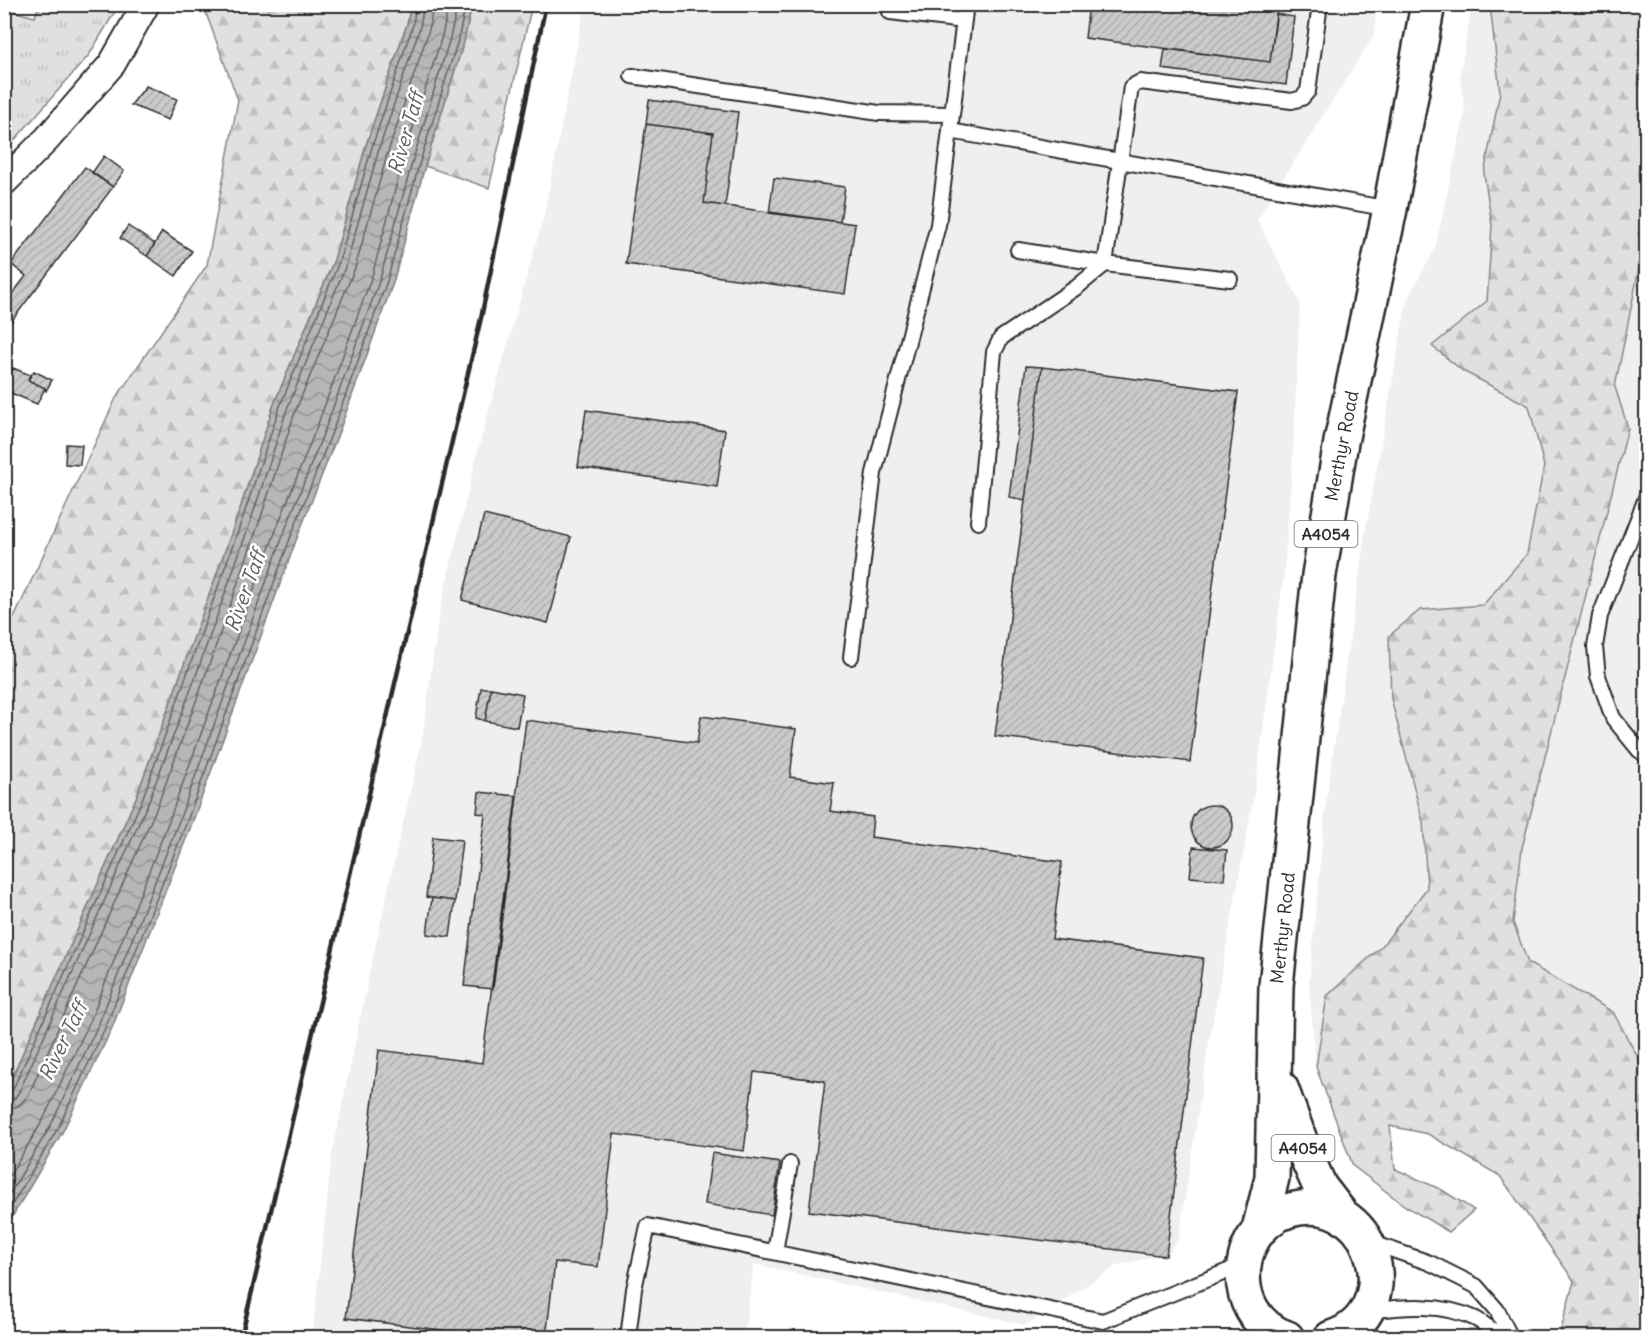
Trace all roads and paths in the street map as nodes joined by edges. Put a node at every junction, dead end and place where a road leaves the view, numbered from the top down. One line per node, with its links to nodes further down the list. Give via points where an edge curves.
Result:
1 (146, 4): 11 (street, via 112,64)
2 (891, 4): 6 (lane, via 890,12)
3 (966, 4): 6 (lane)
4 (1320, 4): 10 (lane, via 1308,91 1302,98 1292,101 1140,82 1131,87)
5 (1428, 4): 12 (main road, Merthyr Road / A4054)
6 (964, 21): 8 (lane)
7 (632, 76): 8 (lane, via 879,113)
8 (952, 114): 9 (lane)
9 (950, 131): 10 (lane); 18 (lane, via 938,225 874,473)
10 (1119, 161): 12 (lane); 14 (lane)
11 (4, 182)
12 (1390, 209): 20 (main road, Merthyr Road / A4054, via 1341,442 1319,574 1276,986)
13 (1018, 250): 14 (lane)
14 (1105, 264): 15 (lane); 17 (lane, via 1001,338 994,352)
15 (1230, 279)
16 (1647, 498): 19 (lane, via 1600,616 1594,647 1598,676 1613,718)
17 (978, 522)
18 (851, 657)
19 (1647, 755)
20 (1275, 1071): 22 (main road, Merthyr Road / A4054, via 1320,1187); 23 (main road, Merthyr Road / A4054, via 1272,1178)
21 (790, 1164): 25 (lane)
22 (1344, 1218): 23 (main road, via 1325,1209 1300,1208 1278,1215); 24 (main road, Merthyr Road)
23 (1259, 1229): 26 (main road, Merthyr Road)
24 (1368, 1242): 27 (main road, via 1375,1264 1374,1290); 31 (lane, via 1430,1263 1476,1286 1497,1310)
25 (775, 1252): 26 (lane, via 1103,1321); 29 (lane, via 648,1226)
26 (1243, 1265): 28 (main road, via 1243,1284 1250,1307)
27 (1346, 1329): 30 (lane, via 1400,1306 1442,1308 1476,1319)
28 (1271, 1333)
29 (628, 1338)
30 (1503, 1338)
31 (1511, 1338)

